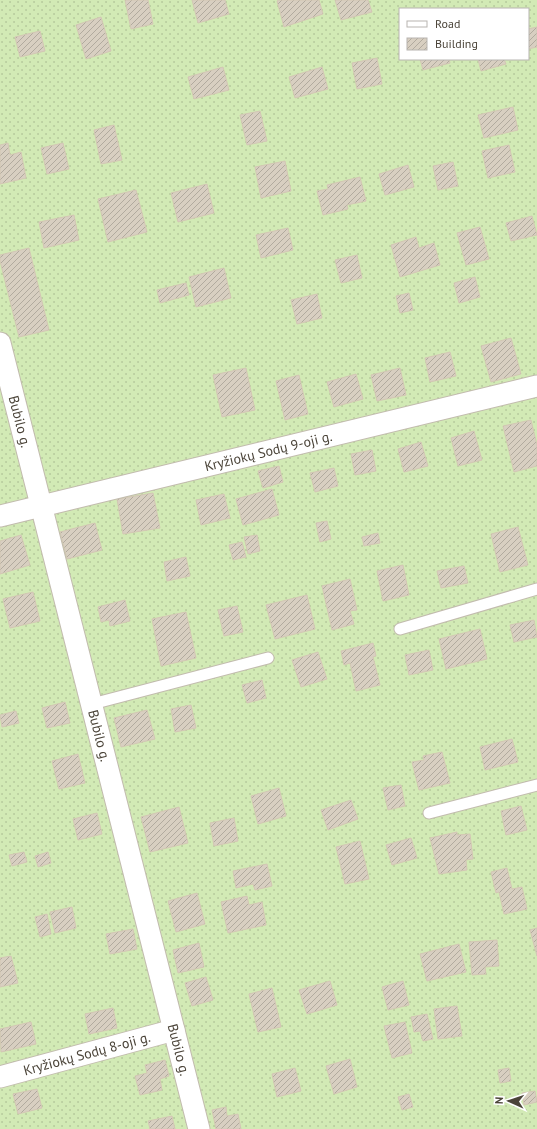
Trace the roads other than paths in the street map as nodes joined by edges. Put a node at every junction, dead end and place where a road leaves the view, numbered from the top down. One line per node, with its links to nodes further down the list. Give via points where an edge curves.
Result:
1 (0, 343): 3 (street, Bubilo g.)
2 (537, 386): 3 (street, Kryžiokų Sodų 9-oji g.)
3 (40, 506): 4 (street, Kryžiokų Sodų 9-oji g.); 8 (street, Bubilo g.)
4 (0, 516)
5 (537, 589): 6 (lane)
6 (400, 629)
7 (268, 658): 8 (lane)
8 (92, 704): 11 (street, Bubilo g.)
9 (537, 785): 10 (lane)
10 (429, 813)
11 (174, 1030): 12 (street, Kryžiokų Sodų 8-oji g.); 13 (street, Bubilo g.)
12 (0, 1077)
13 (199, 1129)

